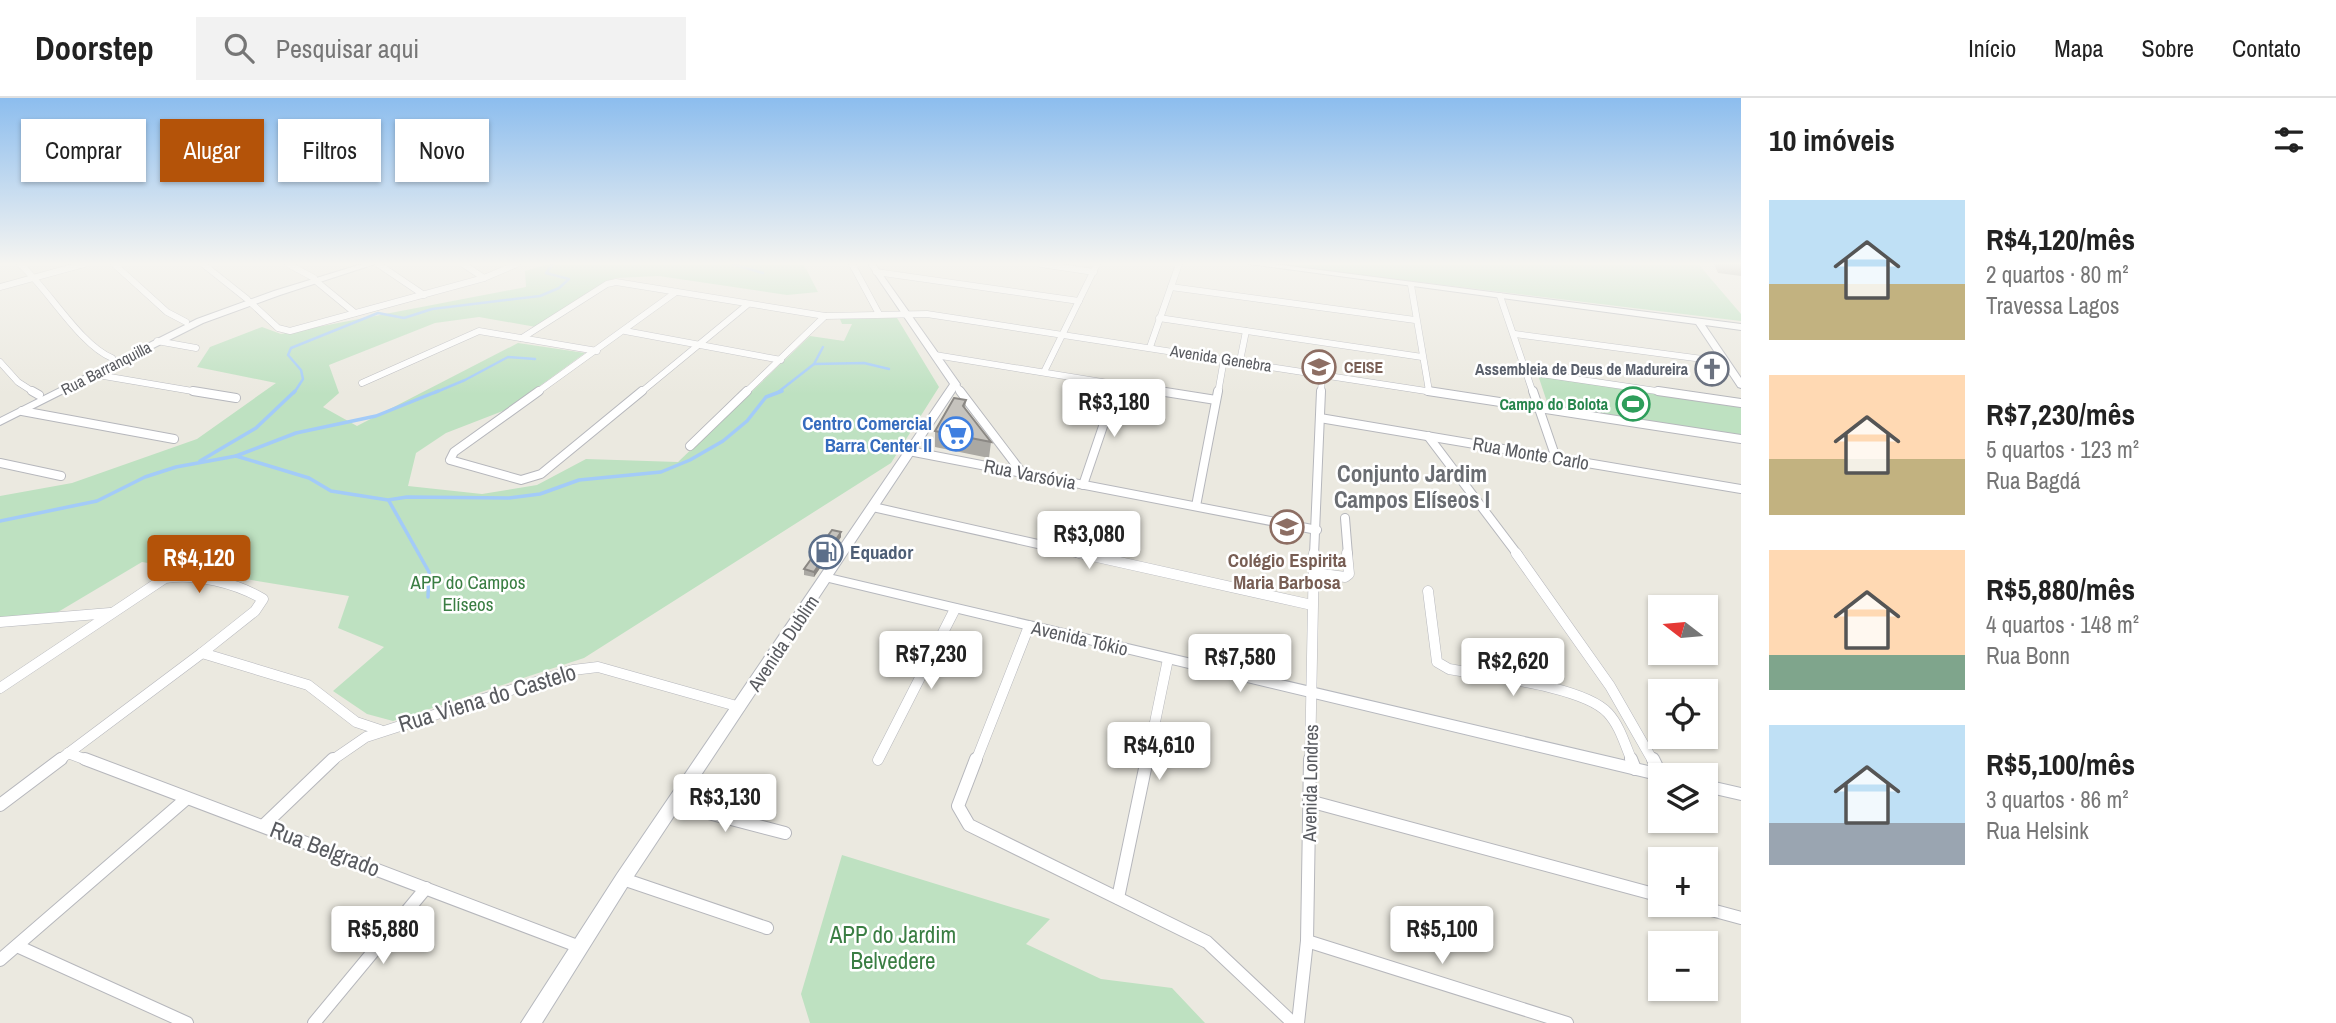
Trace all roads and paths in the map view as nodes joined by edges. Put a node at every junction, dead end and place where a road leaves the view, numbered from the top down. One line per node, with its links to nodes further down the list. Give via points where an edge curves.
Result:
1 (59, 307): 40 (street, via 91,345)
2 (162, 307): 25 (street)
3 (231, 307): 25 (street, Rua Barranquilla)
4 (255, 307): 19 (street, via 287,332)
5 (348, 307): 19 (street)
6 (377, 307): 19 (street)
7 (571, 307): 32 (street, Avenida Genebra)
8 (656, 307): 28 (street)
9 (743, 307): 34 (street)
10 (768, 307): 22 (street, Avenida Genebra)
11 (874, 307): 21 (street)
12 (904, 307): 20 (street)
13 (1076, 307): 30 (street)
14 (1163, 307): 23 (street)
15 (1320, 307): 24 (street)
16 (1414, 307): 24 (street)
17 (1504, 307): 31 (street)
18 (1588, 307): 26 (street)
19 (355, 313)
20 (908, 313): 21 (street, Avenida Genebra); 30 (street, Avenida Genebra); 38 (street)
21 (878, 314): 22 (street, Avenida Genebra)
22 (825, 316): 42 (street)
23 (1159, 318): 29 (street); 35 (street)
24 (1415, 320): 39 (street)
25 (193, 321): 33 (street, Rua Barranquilla); 40 (street)
26 (1698, 321): 27 (street); 45 (street)
27 (1741, 327)
28 (625, 331): 34 (street); 37 (street)
29 (1246, 331): 39 (street); 44 (street)
30 (1062, 334): 35 (street, Avenida Genebra); 46 (street)
31 (1515, 334): 45 (street); 47 (street)
32 (522, 338): 37 (street); 50 (street, via 470,333)
33 (157, 341): 36 (street); 48 (street, Rua Barranquilla)
34 (701, 345): 37 (street, via 541,474 521,480 450,460 458,449); 42 (street)
35 (1150, 347): 41 (street, Avenida Genebra)
36 (196, 348)
37 (597, 351)
38 (935, 355): 46 (street); 51 (street)
39 (1422, 357): 54 (street)
40 (112, 358): 55 (street)
41 (1224, 359): 44 (street, Avenida Genebra); 57 (street)
42 (781, 360): 67 (street)
43 (0, 362): 55 (street)
44 (1240, 362): 49 (street, Avenida Genebra)
45 (1725, 362): 53 (street)
46 (1044, 372): 52 (street)
47 (1528, 372): 58 (street); 59 (street)
48 (92, 374): 56 (street); 60 (street, Rua Barranquilla)
49 (1322, 374): 54 (street, Avenida Genebra); 62 (street, Avenida Londres)
50 (362, 383)
51 (955, 384): 68 (street, Avenida Dublim); 71 (street)
52 (1117, 384): 57 (street); 73 (street)
53 (1741, 385)
54 (1429, 391): 59 (street, Avenida Genebra)
55 (39, 396): 61 (street)
56 (236, 398)
57 (1216, 400): 75 (street)
58 (1741, 403)
59 (1540, 408): 66 (street, Avenida Genebra); 69 (street)
60 (22, 411): 63 (street, Rua Barranquilla); 65 (street)
61 (0, 415)
62 (1321, 418): 64 (street, Rua Monte Carlo); 78 (street, Avenida Londres)
63 (0, 422)
64 (1428, 436): 69 (street, Rua Monte Carlo); 95 (street, via 1593,659)
65 (174, 439)
66 (1741, 439)
67 (690, 446)
68 (909, 451): 71 (street, Rua Varsóvia); 76 (street, Avenida Dublim)
69 (1556, 458): 74 (street, Rua Monte Carlo)
70 (0, 463): 72 (street)
71 (1023, 474): 73 (street, Rua Varsóvia)
72 (61, 476)
73 (1083, 485): 75 (street, Rua Varsóvia)
74 (1741, 489)
75 (1196, 506): 78 (street, Rua Varsóvia)
76 (873, 508): 80 (street, Avenida Dublim); 82 (street)
77 (1345, 517): 79 (street, via 1349,574)
78 (1317, 530): 79 (street, Avenida Londres)
79 (1315, 573): 82 (street, Avenida Londres)
80 (827, 578): 83 (street, Avenida Tókio); 91 (street, Avenida Dublim)
81 (1427, 591): 96 (street, via 1437,662 1449,669 1598,704 1612,718)
82 (1312, 605): 90 (street, Avenida Londres)
83 (956, 609): 86 (street, Avenida Tókio); 94 (street)
84 (114, 613): 85 (street); 87 (street, via 165,578 179,575 254,593 263,601); 89 (street)
85 (0, 622)
86 (1028, 626): 88 (street, Avenida Tókio); 109 (street, via 958,806 969,825 991,838)
87 (202, 653): 92 (street, via 308,685 354,723); 93 (street)
88 (1168, 659): 90 (street, Avenida Tókio); 109 (street)
89 (0, 688)
90 (1311, 692): 96 (street, Avenida Tókio); 101 (street, Avenida Londres)
91 (740, 707): 92 (street, Rua Viena do Castelo, via 609,670 586,668); 102 (street, Avenida Dublim)
92 (381, 730): 104 (street, Rua Viena do Castelo, via 331,761)
93 (68, 753): 100 (street, Rua Belgrado); 103 (street)
94 (878, 760)
95 (1655, 763)
96 (1635, 769): 97 (street, Avenida Tókio)
97 (1648, 772)
98 (1718, 789): 99 (street)
99 (1741, 794)
100 (186, 799): 104 (street, Rua Belgrado); 114 (street)
101 (1309, 800): 108 (street); 113 (street, Avenida Londres)
102 (674, 804): 105 (street); 106 (street, Avenida Dublim)
103 (0, 805)
104 (263, 826): 107 (street, Rua Belgrado)
105 (785, 832)
106 (623, 879): 112 (street); 115 (street, Avenida Dublim)
107 (426, 888): 115 (street, Rua Belgrado); 118 (street)
108 (1648, 892)
109 (1118, 898): 120 (street, via 1207,942)
110 (1718, 912): 111 (street)
111 (1741, 918)
112 (767, 928)
113 (1307, 941): 120 (street, Avenida Londres); 121 (street)
114 (17, 946): 116 (street); 117 (street)
115 (580, 947): 119 (street, Avenida Dublim)
116 (0, 960)
117 (187, 1023)
118 (314, 1023)
119 (531, 1023)
120 (1295, 1023)
121 (1567, 1023)

